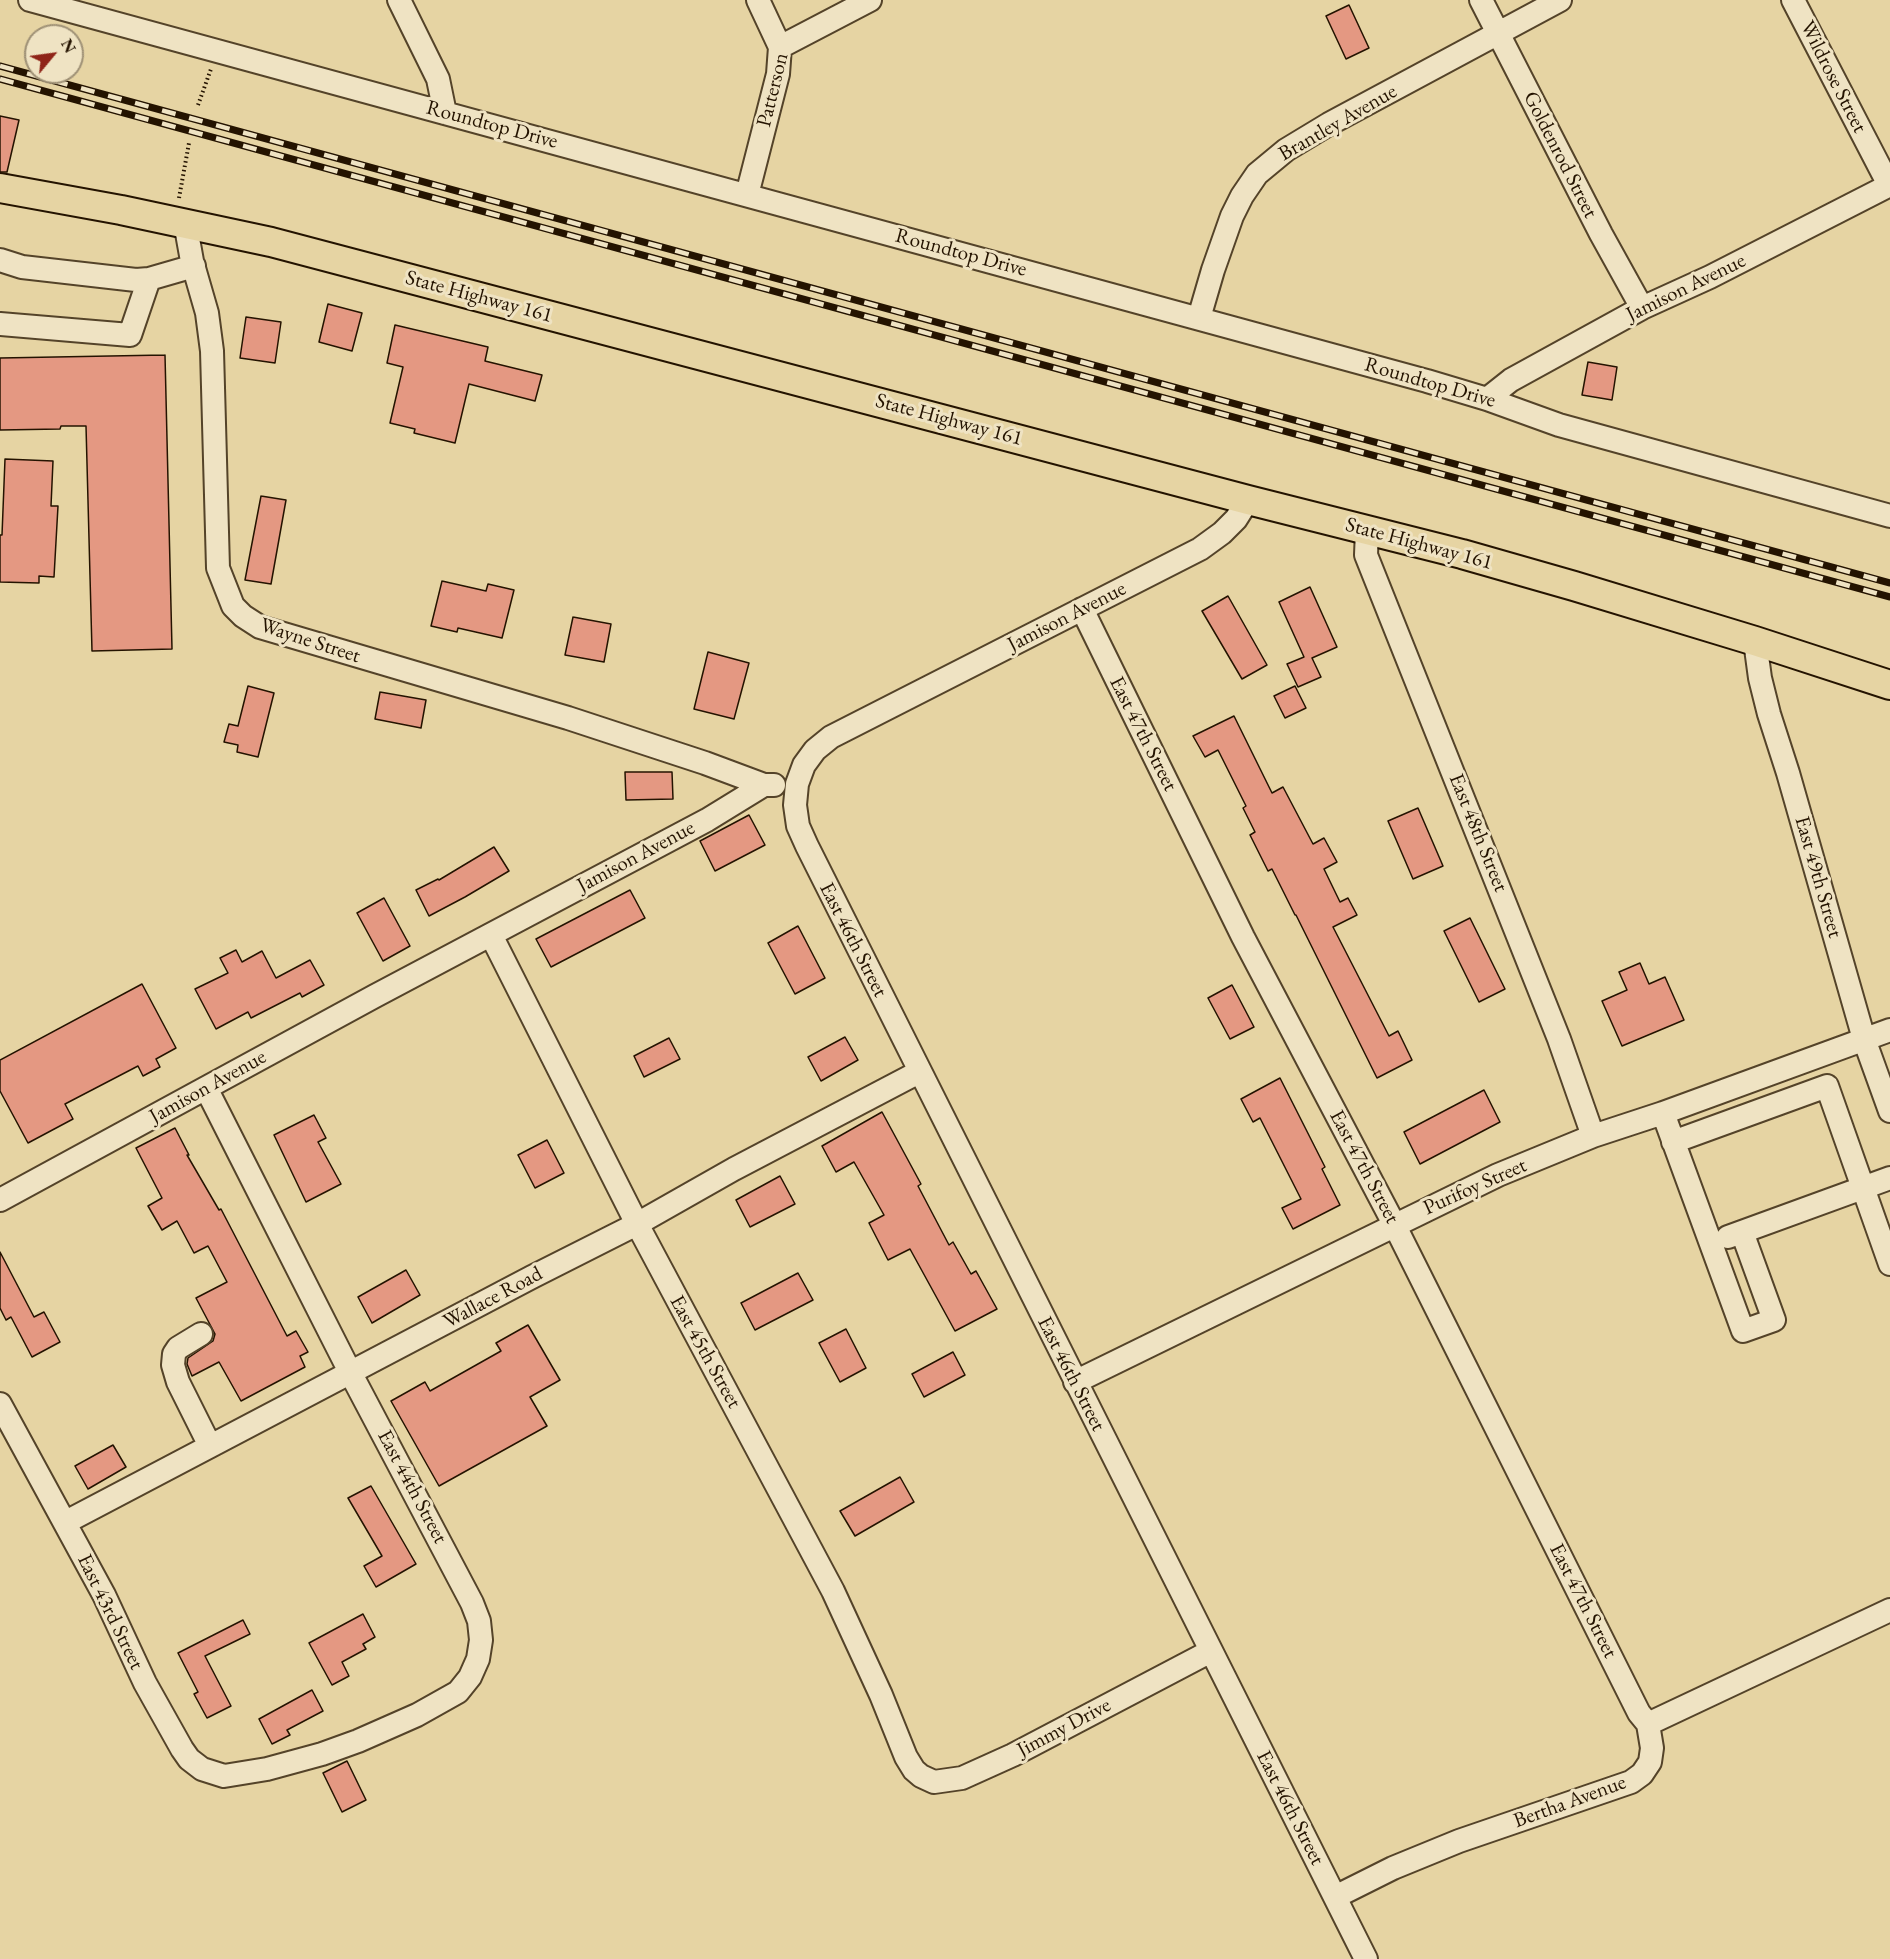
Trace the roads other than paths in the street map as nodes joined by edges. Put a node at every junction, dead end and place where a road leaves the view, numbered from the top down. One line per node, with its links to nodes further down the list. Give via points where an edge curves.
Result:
1 (30, 0): 10 (street, Roundtop Drive)
2 (399, 0): 10 (street, via 438,79)
3 (758, 0): 9 (street)
4 (870, 0): 9 (street, Patterson)
5 (1481, 0): 8 (street, Goldenrod Street)
6 (1560, 0): 8 (street, Brantley Avenue)
7 (1793, 0): 11 (street, Wildrose Street)
8 (1498, 34): 18 (street, Goldenrod Street); 19 (street, Brantley Avenue, via 1329,124 1286,150 1257,174 1232,216)
9 (780, 47): 13 (street, Patterson, via 778,74)
10 (445, 112): 13 (street, Roundtop Drive)
11 (1889, 185): 18 (street, Jamison Avenue)
12 (0, 188): 14 (main road, State Highway 161)
13 (747, 195): 19 (street, Roundtop Drive)
14 (179, 221): 16 (street, Wayne Street); 22 (main road, State Highway 161)
15 (0, 260): 17 (street, via 22,267)
16 (194, 266): 17 (street); 29 (street, Wayne Street, via 212,351 218,568 233,606 243,616 260,627 568,718)
17 (149, 279): 20 (street, via 130,335)
18 (1642, 308): 21 (street, Jamison Avenue, via 1512,380)
19 (1199, 318): 21 (street, Roundtop Drive)
20 (0, 324)
21 (1487, 399): 23 (street, Roundtop Drive, via 1559,425)
22 (1248, 500): 24 (main road, State Highway 161); 25 (street, Jamison Avenue, via 1236,519 1200,549)
23 (1890, 516)
24 (1367, 531): 26 (main road, State Highway 161, via 1574,586); 37 (street, East 48th Street, via 1366,555 1559,1039)
25 (1082, 609): 28 (street, Jamison Avenue, via 831,737 815,750); 43 (street, East 47th Street, via 1244,937)
26 (1755, 641): 27 (main road, State Highway 161); 32 (street, East 49th Street, via 1769,714)
27 (1890, 685)
28 (796, 784): 29 (street, Jamison Avenue); 33 (street, East 46th Street, via 798,826)
29 (764, 785): 30 (street, Jamison Avenue, via 707,820)
30 (492, 935): 34 (street, Jamison Avenue); 42 (street, East 45th Street)
31 (1890, 1030): 32 (street, Purifoy Street)
32 (1864, 1039): 35 (street, East 49th Street); 36 (street, Purifoy Street)
33 (919, 1072): 42 (street, Wallace Road); 49 (street, East 46th Street)
34 (206, 1088): 41 (street, Jamison Avenue); 48 (street, East 44th Street)
35 (1890, 1111)
36 (1664, 1113): 37 (street, Purifoy Street); 38 (street)
37 (1593, 1136): 43 (street, Purifoy Street)
38 (1673, 1142): 40 (street, via 1827,1086); 45 (street)
39 (1890, 1178): 40 (street)
40 (1863, 1188): 44 (street); 46 (street)
41 (0, 1200)
42 (637, 1224): 48 (street, Wallace Road); 56 (street, East 45th Street, via 833,1591)
43 (1394, 1224): 49 (street, Purifoy Street); 55 (street, East 47th Street, via 1639,1713)
44 (1742, 1232): 45 (street); 45 (street, via 1774,1320 1743,1331)
45 (1712, 1243)
46 (1890, 1264)
47 (201, 1334): 51 (street, via 178,1348 173,1365)
48 (350, 1372): 51 (street, Wallace Road); 57 (street, East 44th Street, via 472,1603 479,1621 478,1659 458,1692 417,1715 358,1742)
49 (1075, 1382): 54 (street, East 46th Street)
50 (0, 1404): 52 (street, East 43rd Street)
51 (210, 1446): 52 (street, Wallace Road)
52 (66, 1522): 57 (street, East 43rd Street, via 145,1683 189,1759 212,1774)
53 (1890, 1610): 55 (street)
54 (1211, 1651): 56 (street, Jimmy Drive, via 962,1778 934,1782); 58 (street, East 46th Street)
55 (1648, 1724): 58 (street, Bertha Avenue, via 1650,1762 1631,1782 1459,1841)
56 (914, 1770)
57 (252, 1772)
58 (1335, 1897): 59 (street, East 46th Street)
59 (1366, 1959)

